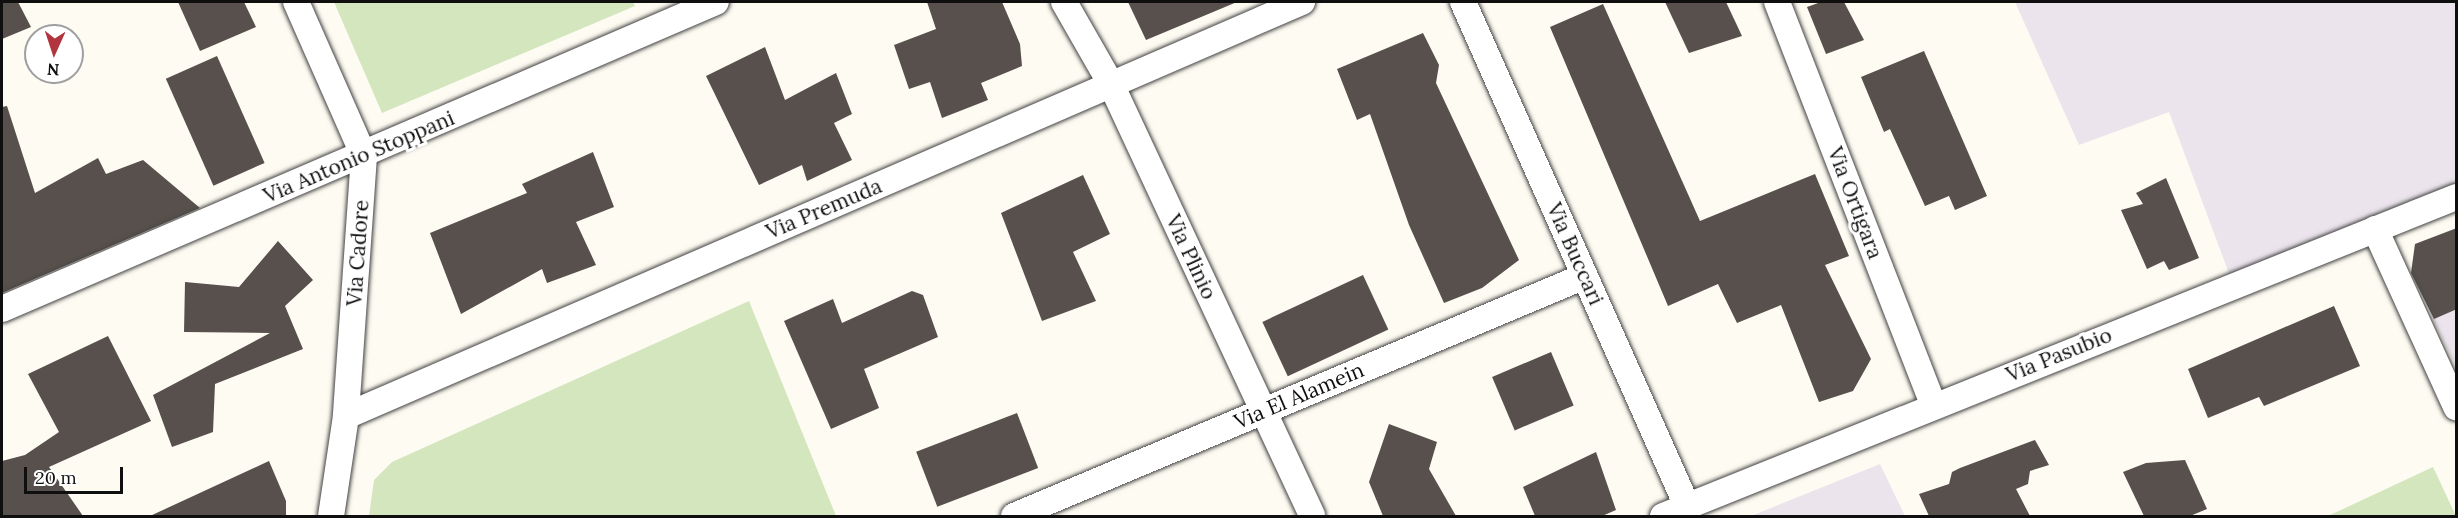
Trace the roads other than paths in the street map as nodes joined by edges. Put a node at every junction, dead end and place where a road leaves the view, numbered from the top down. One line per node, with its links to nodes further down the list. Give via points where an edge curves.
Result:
1 (296, 2): 8 (street, Via Cadore)
2 (716, 2): 8 (street, Via Antonio Stoppani)
3 (1064, 2): 7 (street, Via Plinio)
4 (1302, 2): 7 (street, Via Premuda)
5 (1463, 2): 11 (street, Via Buccari)
6 (1777, 2): 13 (street, Via Ortigara)
7 (1110, 84): 15 (street, Via Plinio); 16 (street, Via Premuda)
8 (364, 156): 12 (street, Via Antonio Stoppani); 16 (street, Via Cadore)
9 (2457, 197): 10 (street, Via Pasubio)
10 (2374, 229): 13 (street, Via Pasubio); 14 (street)
11 (1585, 276): 15 (street, Via El Alamein); 17 (street, Via Buccari)
12 (2, 309)
13 (1933, 405): 17 (street, Via Pasubio)
14 (2457, 406)
15 (1263, 411): 19 (street, Via El Alamein); 20 (street, Via Plinio)
16 (346, 417): 18 (street, Via Cadore)
17 (1687, 506): 21 (street, Via Pasubio)
18 (331, 516)
19 (1014, 516)
20 (1312, 516)
21 (1663, 516)

